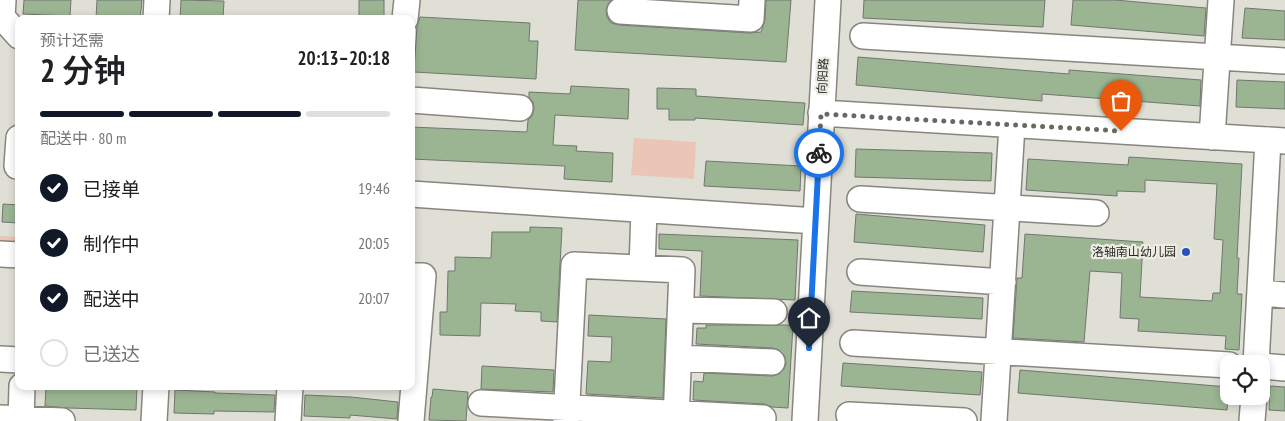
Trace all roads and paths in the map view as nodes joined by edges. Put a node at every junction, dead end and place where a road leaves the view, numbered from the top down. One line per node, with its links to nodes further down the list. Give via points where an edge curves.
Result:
1 (3, 0): 11 (street, via 2,17)
2 (157, 0): 9 (street)
3 (407, 0): 10 (street)
4 (752, 0): 7 (street, via 751,19)
5 (828, 0): 17 (street, 向阳路)
6 (1220, 0): 13 (street)
7 (670, 7): 8 (street)
8 (620, 12)
9 (156, 15)
10 (405, 15)
11 (15, 32)
12 (863, 36): 13 (street)
13 (1217, 57): 14 (street); 19 (street)
14 (1285, 61)
15 (415, 100): 16 (street)
16 (520, 108)
17 (821, 114): 18 (street); 26 (street, 向阳路)
18 (1012, 125): 19 (street); 23 (street)
19 (1212, 136): 20 (street)
20 (1277, 140): 33 (street)
21 (415, 194): 24 (street)
22 (860, 199): 23 (street)
23 (1007, 208): 25 (street); 32 (street)
24 (644, 210): 26 (street); 29 (street)
25 (1096, 213)
26 (816, 221): 63 (street, 向阳路)
27 (0, 254): 28 (street)
28 (15, 255)
29 (642, 268): 35 (street, via 682,270); 54 (street, via 574,265)
30 (860, 272): 32 (street)
31 (415, 276): 37 (street, via 422,276)
32 (1002, 282): 39 (street)
33 (1260, 293): 34 (street); 40 (street)
34 (1285, 295)
35 (681, 310): 36 (street); 41 (street)
36 (774, 312)
37 (415, 330)
38 (853, 343): 39 (street)
39 (999, 351): 45 (street); 65 (street)
40 (1257, 355)
41 (679, 358): 44 (street); 56 (street)
42 (0, 359): 43 (street)
43 (15, 360)
44 (772, 362)
45 (1220, 363)
46 (1270, 367): 47 (street)
47 (1285, 368)
48 (21, 390): 58 (street)
49 (156, 390): 60 (street)
50 (290, 390): 61 (street)
51 (412, 390): 62 (street)
52 (481, 403): 54 (street)
53 (1253, 405): 66 (street)
54 (566, 414): 56 (street)
55 (849, 415): 64 (street)
56 (676, 417): 57 (street)
57 (763, 418)
58 (14, 419): 59 (street)
59 (62, 421)
60 (154, 421)
61 (288, 421)
62 (411, 421)
63 (805, 421)
64 (964, 421)
65 (994, 421)
66 (1252, 421)

